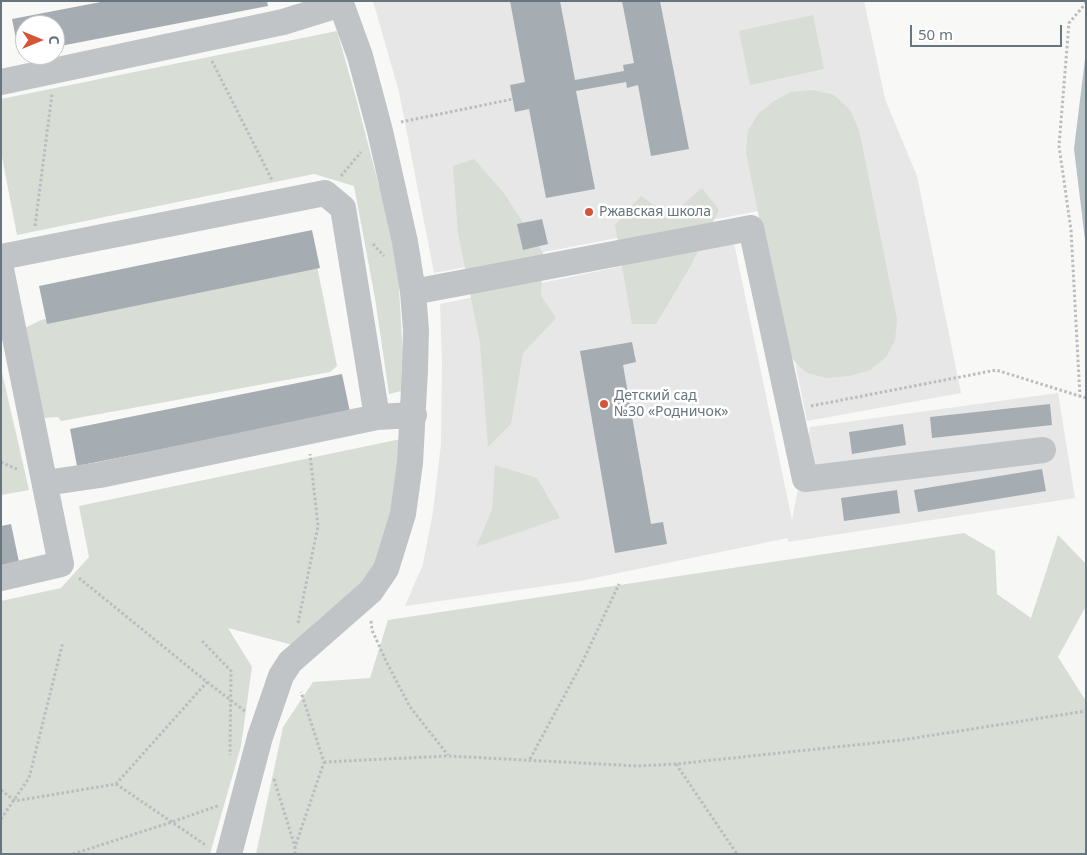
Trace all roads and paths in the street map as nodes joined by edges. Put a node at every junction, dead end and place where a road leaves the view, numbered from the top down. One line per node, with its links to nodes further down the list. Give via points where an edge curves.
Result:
1 (341, 3): 3 (street, via 283,22); 7 (street, via 360,56)
2 (1086, 4): 16 (path, via 1069,24 1059,146 1071,230)
3 (202, 40): 4 (street); 9 (path)
4 (55, 71): 5 (street); 10 (path)
5 (1, 82)
6 (513, 99): 7 (path, via 404,121)
7 (380, 131): 8 (path); 15 (street)
8 (326, 193): 9 (street); 20 (street, via 343,208)
9 (283, 202): 12 (street)
10 (34, 231)
11 (368, 238): 13 (path)
12 (1, 257)
13 (387, 261)
14 (3, 283): 23 (street)
15 (413, 292): 18 (street, via 751,228); 19 (street, via 416,330)
16 (1080, 397): 17 (path); 18 (path, via 996,370)
17 (1086, 398)
18 (791, 410): 22 (street, via 806,479)
19 (414, 415): 20 (street); 27 (street, via 403,514 386,569)
20 (377, 417): 21 (street)
21 (308, 431): 23 (street, via 100,475); 30 (path, via 318,526)
22 (1043, 450)
23 (45, 483): 24 (street)
24 (61, 564): 25 (street); 31 (path)
25 (1, 578)
26 (619, 584): 37 (path, via 582,663)
27 (371, 591): 30 (street); 36 (path, via 372,630 386,661 410,707)
28 (202, 641): 32 (path, via 231,670)
29 (63, 642): 43 (path, via 29,778)
30 (290, 662): 34 (street, via 281,676); 38 (path)
31 (207, 682): 32 (path); 41 (path)
32 (231, 700): 34 (path, via 259,722); 35 (path)
33 (1086, 711): 39 (path, via 902,740)
34 (260, 738): 48 (street)
35 (230, 756)
36 (448, 756): 37 (path); 38 (path)
37 (530, 760): 39 (path, via 638,766)
38 (324, 762): 47 (path)
39 (676, 764): 51 (path)
40 (272, 774): 47 (path)
41 (116, 784): 43 (path); 46 (path)
42 (1, 790): 43 (path)
43 (15, 801): 45 (path)
44 (221, 804): 46 (path)
45 (1, 819)
46 (172, 822): 48 (path); 49 (path)
47 (295, 847): 50 (path)
48 (220, 851)
49 (73, 854)
50 (295, 854)
51 (737, 854)

